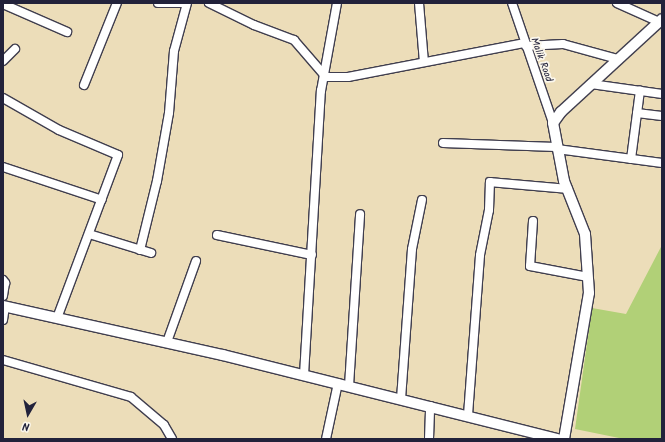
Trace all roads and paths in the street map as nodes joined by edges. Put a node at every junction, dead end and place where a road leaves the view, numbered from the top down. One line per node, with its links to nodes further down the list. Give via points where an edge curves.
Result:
1 (117, 3): 19 (street)
2 (158, 3): 3 (street)
3 (187, 3): 38 (street, via 175,47 169,113 157,181)
4 (209, 3): 17 (street, via 254,25 294,40)
5 (336, 3): 17 (street)
6 (419, 3): 16 (street)
7 (512, 3): 12 (street, Malik Road)
8 (617, 3): 10 (street)
9 (3, 4): 11 (street)
10 (661, 20): 14 (street)
11 (67, 32)
12 (525, 44): 14 (street, via 568,45); 16 (street); 25 (street, Malik Road)
13 (15, 49): 15 (street)
14 (618, 59): 18 (street)
15 (3, 61)
16 (424, 62): 17 (street, via 348,77)
17 (326, 77): 40 (street, via 322,91)
18 (591, 84): 20 (street); 25 (street)
19 (84, 85)
20 (640, 91): 21 (street); 23 (street)
21 (662, 94)
22 (3, 98): 32 (street, via 60,130 117,153)
23 (637, 113): 24 (street); 28 (street)
24 (662, 116)
25 (553, 123): 27 (street)
26 (443, 143): 27 (street)
27 (557, 148): 28 (street); 31 (street)
28 (631, 159): 29 (street)
29 (662, 163)
30 (3, 167): 32 (street)
31 (568, 189): 42 (street, via 585,234); 55 (street, via 490,182 489,210 480,255)
32 (102, 200): 36 (street)
33 (422, 200): 53 (street, via 412,249)
34 (360, 214): 52 (street)
35 (533, 221): 42 (street, via 530,266)
36 (89, 234): 38 (street); 46 (street)
37 (217, 235): 40 (street)
38 (140, 250): 39 (street)
39 (151, 253)
40 (312, 255): 50 (street)
41 (196, 261): 48 (street)
42 (588, 277): 60 (street, via 589,293)
43 (3, 280): 44 (street)
44 (3, 296)
45 (4, 306): 46 (street); 47 (street)
46 (57, 318): 48 (street)
47 (3, 320)
48 (167, 342): 50 (street)
49 (3, 360): 56 (street, via 131,397 164,425)
50 (304, 375): 51 (street)
51 (338, 383): 52 (street); 57 (street)
52 (348, 386): 53 (street)
53 (401, 399): 54 (street)
54 (430, 406): 55 (street); 58 (street)
55 (468, 415): 59 (street)
56 (172, 439)
57 (326, 439)
58 (429, 439)
59 (558, 439)
60 (564, 439)

